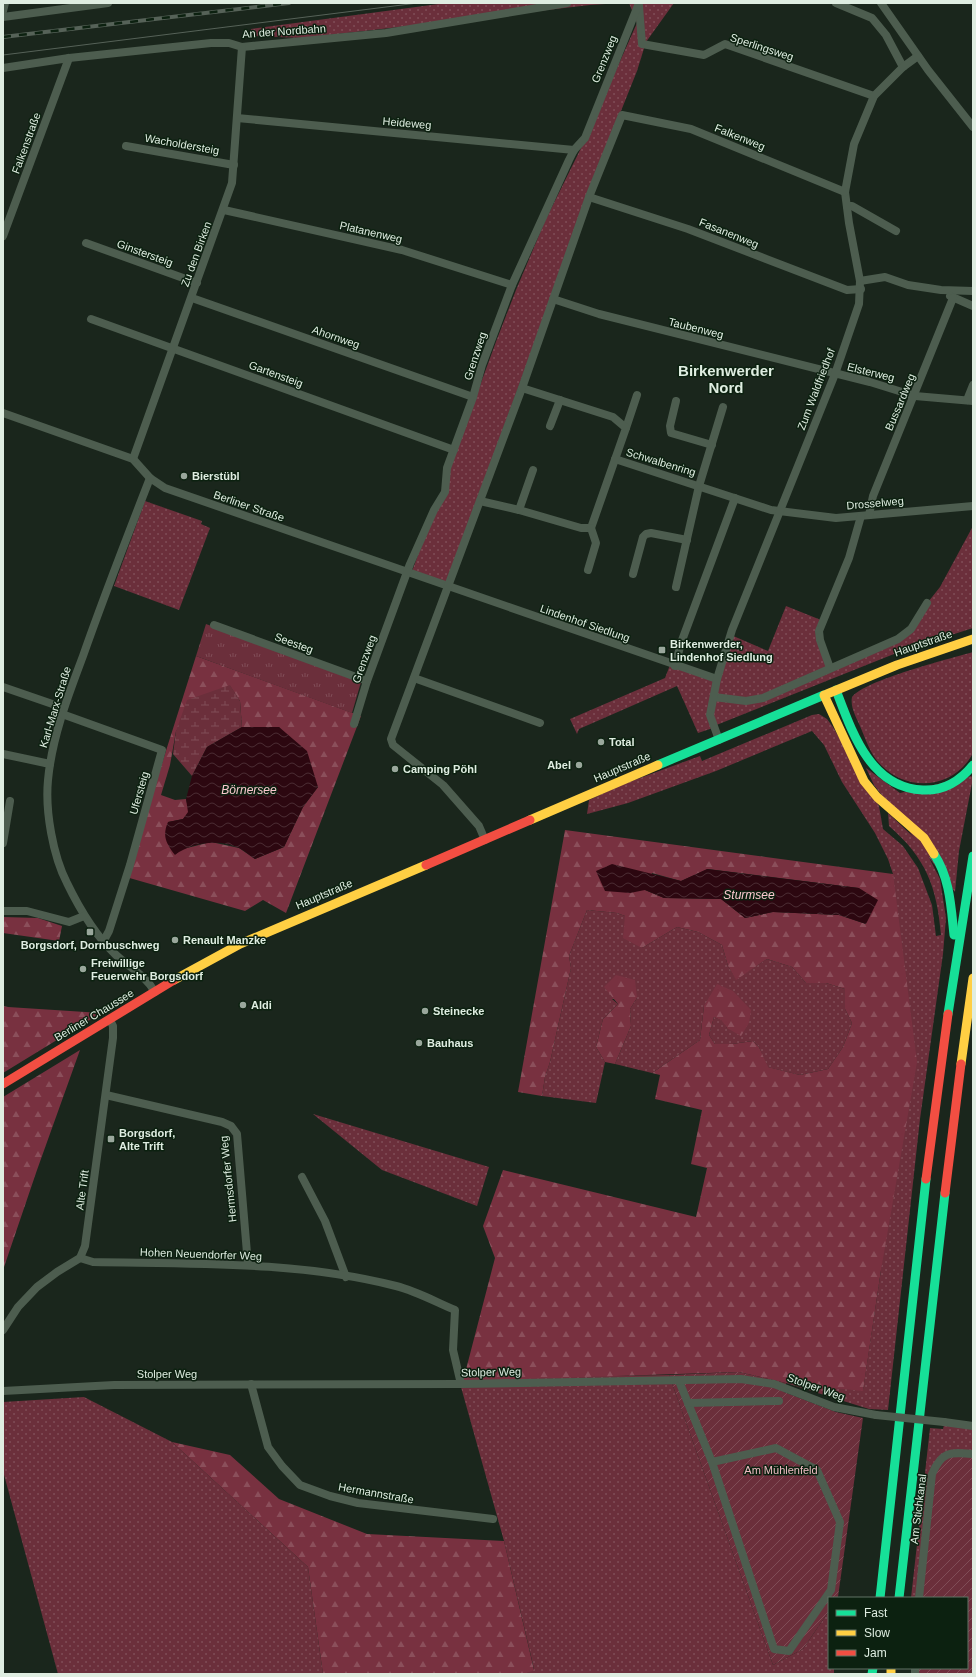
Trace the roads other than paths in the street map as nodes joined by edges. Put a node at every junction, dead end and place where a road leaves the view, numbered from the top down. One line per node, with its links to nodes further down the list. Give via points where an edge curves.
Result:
1 (6, 3): 7 (street)
2 (108, 3): 8 (street)
3 (566, 3): 10 (street, An der Nordbahn, via 386,33)
4 (639, 3): 9 (street, Grenzweg); 19 (street, Grenzweg, via 585,138)
5 (836, 3): 13 (street, via 872,18 886,35)
6 (881, 3): 11 (street)
7 (3, 11)
8 (3, 17)
9 (642, 44): 15 (street, Sperlingsweg, via 704,55 725,44)
10 (242, 47): 12 (street, An der Nordbahn, via 229,43 211,43); 16 (street, Zu den Birken)
11 (918, 56): 13 (street, Zum Waldfriedhof); 17 (street)
12 (69, 58): 14 (street, An der Nordbahn); 26 (street, Falkenstraße)
13 (903, 67): 15 (street, Zum Waldfriedhof)
14 (3, 68)
15 (874, 96): 21 (street, Zum Waldfriedhof, via 854,144)
16 (237, 118): 19 (street, Heideweg); 20 (street, Zu den Birken)
17 (973, 128)
18 (126, 146): 20 (street, Wacholdersteig)
19 (574, 150): 30 (street, Grenzweg)
20 (234, 165): 24 (street, Zu den Birken)
21 (845, 192): 22 (street, Falkenweg, via 691,129 622,115); 23 (street, Zum Waldfriedhof)
22 (589, 197): 29 (street, Fasanenweg, via 688,229 847,290); 35 (street)
23 (847, 206): 25 (street, via 852,206); 29 (street, Zum Waldfriedhof)
24 (224, 210): 28 (street, Zu den Birken); 30 (street, Platanenweg, via 402,250)
25 (896, 231)
26 (3, 236)
27 (86, 243): 28 (street, Ginstersteig)
28 (197, 283): 33 (street, Zu den Birken)
29 (861, 285): 31 (street, Fasanenweg, via 885,277 908,285); 39 (street, Zum Waldfriedhof, via 852,328)
30 (512, 286): 44 (street, Grenzweg, via 482,365)
31 (942, 290): 32 (street, Fasanenweg); 34 (street, Fasanenweg)
32 (973, 291)
33 (192, 298): 38 (street, Zu den Birken); 44 (street, Ahornweg)
34 (953, 298): 36 (street, Fasanenweg); 43 (street, Bussardweg)
35 (553, 299): 39 (street, Taubenweg, via 607,316); 41 (street)
36 (973, 306)
37 (91, 320): 38 (street, Gartensteig)
38 (174, 349): 53 (street, Gartensteig); 54 (street, Zu den Birken)
39 (835, 374): 43 (street, Elsterweg); 63 (street, Zum Waldfriedhof)
40 (973, 385): 46 (street)
41 (522, 388): 45 (street); 60 (street)
42 (637, 395): 51 (street, Schwalbenring)
43 (915, 396): 46 (street, Elsterweg); 64 (street, Bussardweg)
44 (473, 397): 53 (street, Grenzweg)
45 (560, 400): 50 (street); 51 (street, via 613,417)
46 (970, 401)
47 (676, 402): 52 (street, via 670,426 671,433)
48 (723, 407): 52 (street, Schwalbenring)
49 (3, 413): 54 (street, Berliner Straße)
50 (550, 426)
51 (626, 428): 55 (street, Schwalbenring)
52 (712, 445): 58 (street, Schwalbenring)
53 (454, 450): 68 (street, Grenzweg, via 447,468 445,492)
54 (133, 459): 57 (street, Berliner Straße)
55 (615, 459): 58 (street, Schwalbenring); 65 (street, Schwalbenring)
56 (533, 470): 62 (street)
57 (150, 478): 68 (street, Berliner Straße, via 164,488); 84 (street, Karl-Marx-Straße)
58 (700, 486): 59 (street, Schwalbenring); 66 (street, Schwalbenring)
59 (735, 498): 63 (street, Schwalbenring); 75 (street, via 681,643)
60 (480, 501): 62 (street); 70 (street)
61 (973, 506): 64 (street, Drosselweg)
62 (519, 510): 65 (street, via 581,528)
63 (779, 512): 64 (street, Drosselweg, via 824,518); 78 (street, Zum Waldfriedhof, via 732,630)
64 (865, 515): 76 (street, Bussardweg, via 818,631)
65 (591, 528): 67 (street, via 596,543)
66 (687, 540): 69 (street, via 646,534); 71 (street, Schwalbenring)
67 (588, 570)
68 (407, 573): 70 (street, Lindenhof Siedlung); 79 (street, Grenzweg)
69 (633, 574)
70 (448, 585): 75 (street, Lindenhof Siedlung); 77 (street)
71 (676, 587)
72 (927, 602): 76 (street, Hauptstraße, via 914,626 903,636)
73 (214, 625): 79 (street, Seesteg)
74 (973, 639): 81 (main road, Hauptstraße, via 897,664)
75 (675, 666): 78 (street, Lindenhof Siedlung)
76 (830, 668): 83 (street, Hauptstraße, via 756,700 739,701)
77 (414, 678): 85 (street); 92 (street, via 391,739 393,745 443,785 479,826)
78 (717, 680): 83 (street, Zum Waldfriedhof)
79 (367, 681): 86 (street, Grenzweg)
80 (3, 687): 84 (street)
81 (836, 690): 82 (main road, Hauptstraße); 90 (main road, via 866,757 888,781 914,790 935,789 959,779)
82 (824, 695): 87 (main road, Hauptstraße); 102 (main road, via 864,780 877,797 924,838 941,864 950,894 954,934)
83 (714, 697): 87 (street, Zum Waldfriedhof, via 711,720)
84 (63, 711): 89 (street, Karl-Marx-Straße); 98 (street, Ufersteig, via 162,750 130,865)
85 (540, 723)
86 (354, 724)
87 (718, 740): 92 (main road, Hauptstraße)
88 (3, 754): 89 (street)
89 (50, 764): 96 (street, Karl-Marx-Straße, via 49,804 54,843 66,882)
90 (973, 765)
91 (10, 801): 93 (street)
92 (485, 840): 97 (main road, Hauptstraße)
93 (3, 843)
94 (973, 856): 102 (main road)
95 (3, 911): 96 (street, via 27,911 69,922)
96 (84, 916): 98 (street, Karl-Marx-Straße)
97 (284, 925): 100 (main road, Berliner Chaussee, via 233,947)
98 (104, 942): 100 (street, Karl-Marx-Straße, via 117,956 146,978)
99 (973, 978): 103 (main road)
100 (155, 992): 104 (main road, Berliner Chaussee)
101 (973, 996): 103 (main road)
102 (950, 1004): 122 (main road, via 917,1262)
103 (968, 1016): 123 (main road, via 951,1135)
104 (110, 1020): 105 (main road, Berliner Chaussee); 106 (street, Alte Trift, via 113,1038)
105 (3, 1084)
106 (106, 1095): 108 (street, Alte Trift, via 86,1246); 109 (street, Hermsdorfer Weg, via 231,1126 237,1134)
107 (302, 1177): 110 (street, via 325,1221)
108 (80, 1258): 109 (street, Hohen Neuendorfer Weg, via 93,1262); 111 (street, via 37,1287 18,1307)
109 (248, 1265): 110 (street, Hohen Neuendorfer Weg)
110 (346, 1276): 114 (street, Hohen Neuendorfer Weg, via 397,1286 455,1310 453,1350)
111 (3, 1330)
112 (679, 1380): 114 (street, Stolper Weg); 117 (street); 118 (street, Stolper Weg, bridge, via 764,1382 834,1406 876,1415)
113 (251, 1384): 114 (street, Stolper Weg); 115 (street, Stolper Weg, via 114,1385); 121 (street, Hermannstraße, via 268,1447 300,1485 358,1503)
114 (461, 1384)
115 (3, 1391)
116 (779, 1401): 117 (street)
117 (688, 1403): 120 (street)
118 (973, 1426)
119 (973, 1454): 124 (street, Am Stichkanal, via 945,1455 939,1459 932,1474)
120 (712, 1462): 120 (street, via 774,1649 789,1651 831,1590 840,1522 816,1470 776,1448)
121 (493, 1519)
122 (880, 1597)
123 (899, 1597)
124 (920, 1597)

